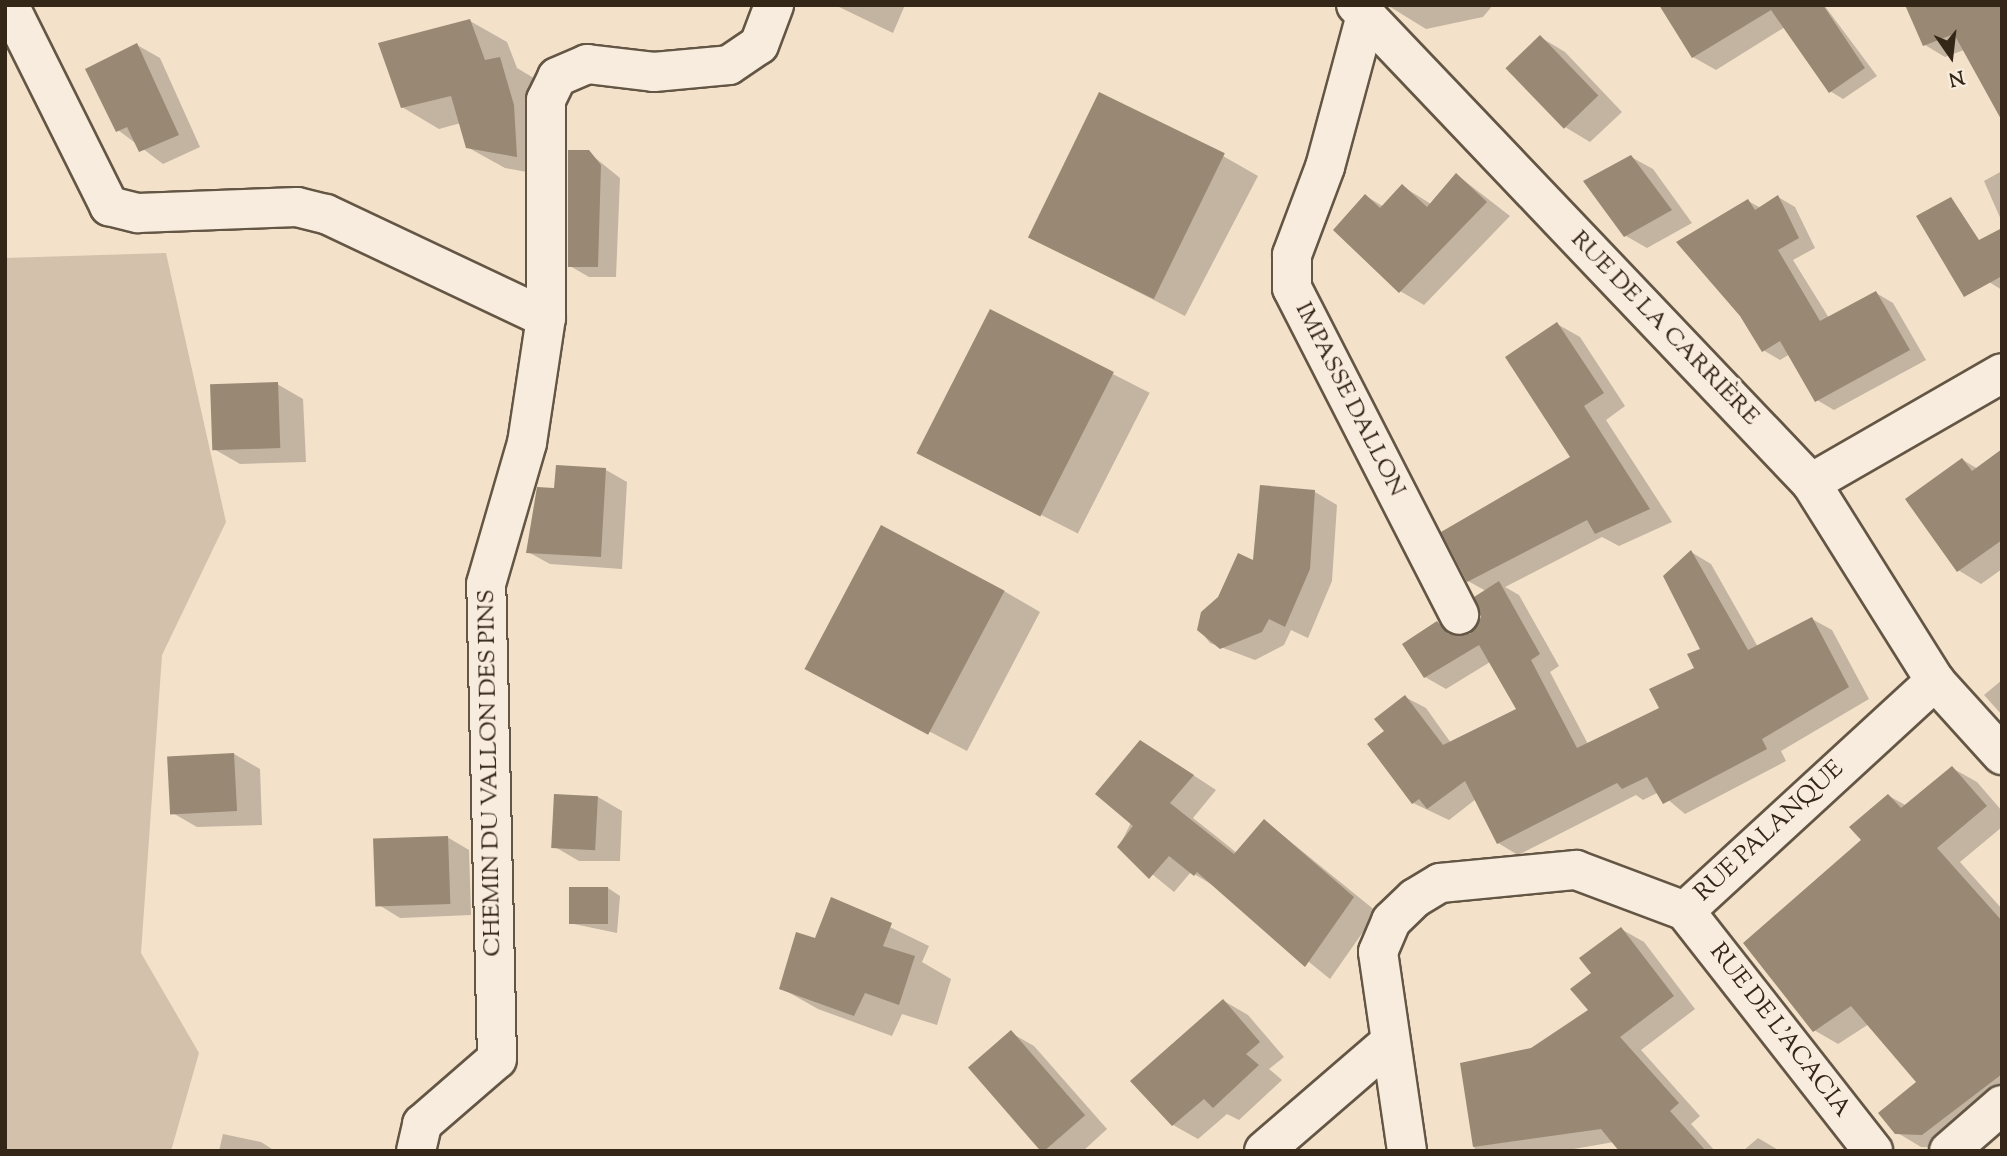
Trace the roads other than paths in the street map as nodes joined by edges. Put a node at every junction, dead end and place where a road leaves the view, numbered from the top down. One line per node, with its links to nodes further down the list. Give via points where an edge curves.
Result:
1 (9, 5): 4 (street, via 109,206 138,213 297,207 327,214)
2 (774, 5): 4 (street, CHEMIN DU VALLON DES PINS, via 759,45 729,65 654,72 587,64 557,77 546,100)
3 (1361, 10): 6 (street, RUE DE LA CARRIÈRE); 7 (street, IMPASSE DALLON, via 1325,167 1292,255 1292,288)
4 (546, 318): 13 (street, CHEMIN DU VALLON DES PINS, via 527,443 485,584 497,1059 422,1124)
5 (2002, 373): 6 (street)
6 (1811, 483): 8 (street, RUE DE LA CARRIÈRE)
7 (1459, 615)
8 (1935, 681): 9 (street, RUE DE LA CARRIÈRE); 10 (street, RUE PALANQUE)
9 (2002, 755)
10 (1685, 911): 11 (street, RUE PALANQUE, via 1576,870 1440,883 1391,921 1378,952); 16 (street, RUE DE L'ACACIA)
11 (1387, 1045): 14 (street); 15 (street, RUE PALANQUE)
12 (2002, 1105): 17 (street)
13 (416, 1151)
14 (1264, 1151)
15 (1407, 1151)
16 (1873, 1151)
17 (1950, 1151)

